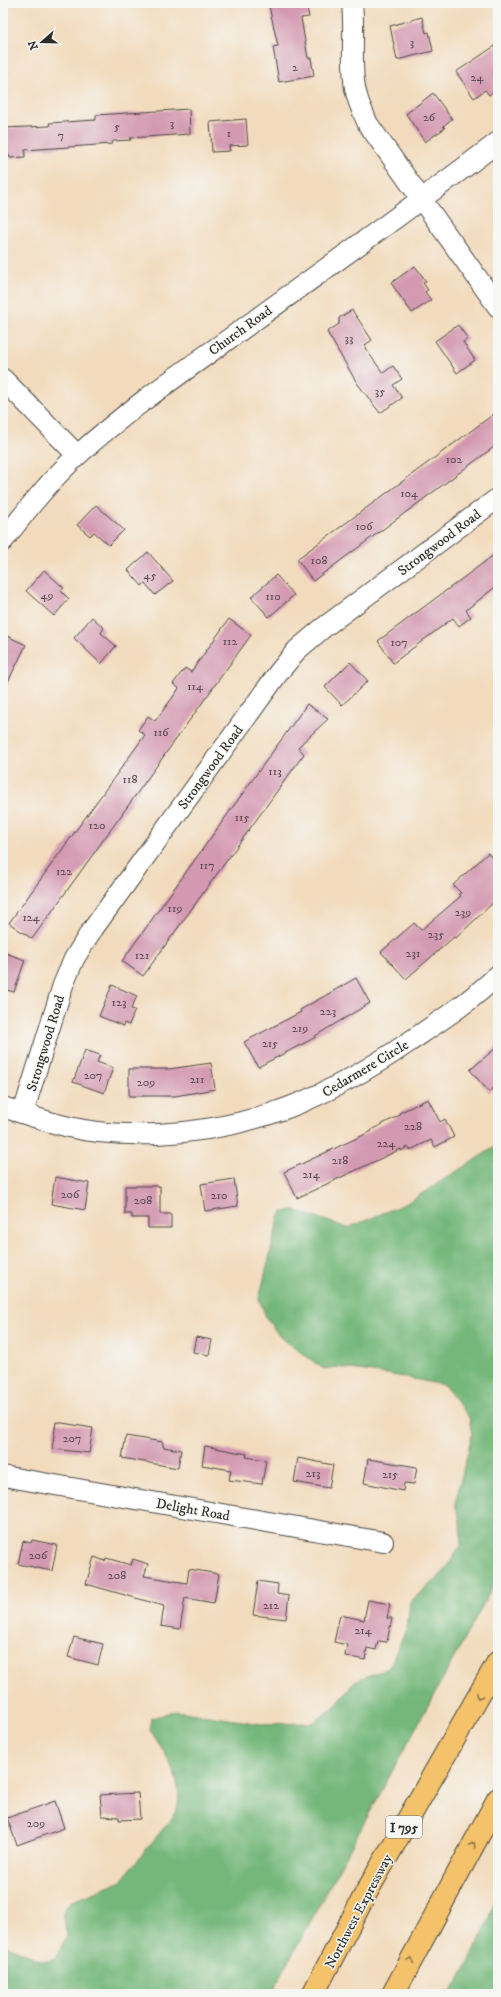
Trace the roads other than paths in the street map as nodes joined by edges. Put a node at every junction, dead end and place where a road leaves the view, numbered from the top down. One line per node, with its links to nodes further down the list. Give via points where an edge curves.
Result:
1 (352, 3): 3 (street, via 352,58 359,103 368,124)
2 (498, 142): 3 (street, Church Road)
3 (422, 200): 4 (street); 6 (street, Church Road, via 163,386)
4 (498, 306)
5 (3, 379): 6 (street)
6 (78, 455): 8 (street, Church Road, via 34,500)
7 (498, 498): 11 (street, Strongwood Road, via 323,628 297,650 279,672 90,933 74,959 63,985)
8 (3, 541)
9 (498, 975): 11 (street, Cedarmere Circle, via 457,1009 343,1084 264,1117 218,1128 178,1133 110,1134 70,1128)
10 (3, 1107): 11 (street, Cedarmere Circle)
11 (23, 1113)
12 (3, 1476): 13 (street, Delight Road)
13 (383, 1542)
14 (498, 1662): 16 (highway, Northwest Expressway / I 795, one-way to 16, via 366,1894)
15 (498, 1799): 17 (highway, one-way to 15)
16 (313, 1994)
17 (393, 1994)

